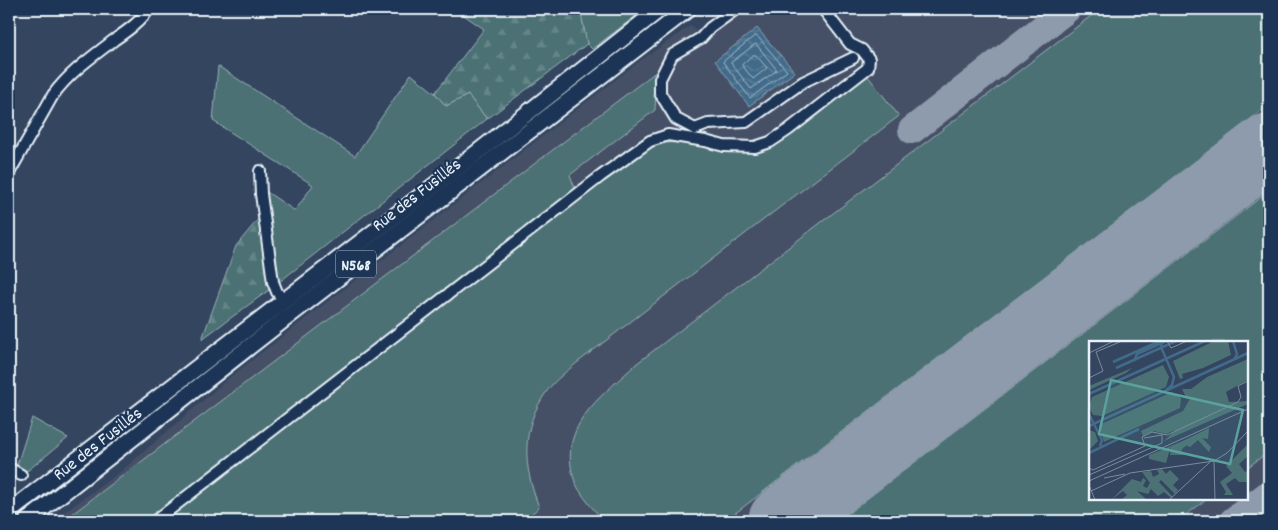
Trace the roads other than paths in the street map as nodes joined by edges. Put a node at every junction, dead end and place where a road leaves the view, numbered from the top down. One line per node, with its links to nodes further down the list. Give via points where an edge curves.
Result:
1 (149, 9): 9 (street, via 138,22 61,84)
2 (660, 9): 10 (highway, Rue des Fusillés / N568)
3 (688, 9): 14 (highway, Rue des Fusillés / N568)
4 (736, 9): 7 (street, via 701,38 672,55 660,79 660,93 676,119)
5 (823, 9): 7 (street, via 850,44 868,55 869,64 864,71 770,142 755,147 724,146)
6 (853, 58): 7 (street, via 803,82 746,122 708,124)
7 (694, 134): 15 (street, via 650,140)
8 (260, 171): 10 (street, via 273,282)
9 (9, 173)
10 (284, 301): 13 (highway, Rue des Fusillés / N568)
11 (9, 468): 12 (street)
12 (21, 475)
13 (9, 512)
14 (27, 521)
15 (155, 521)

